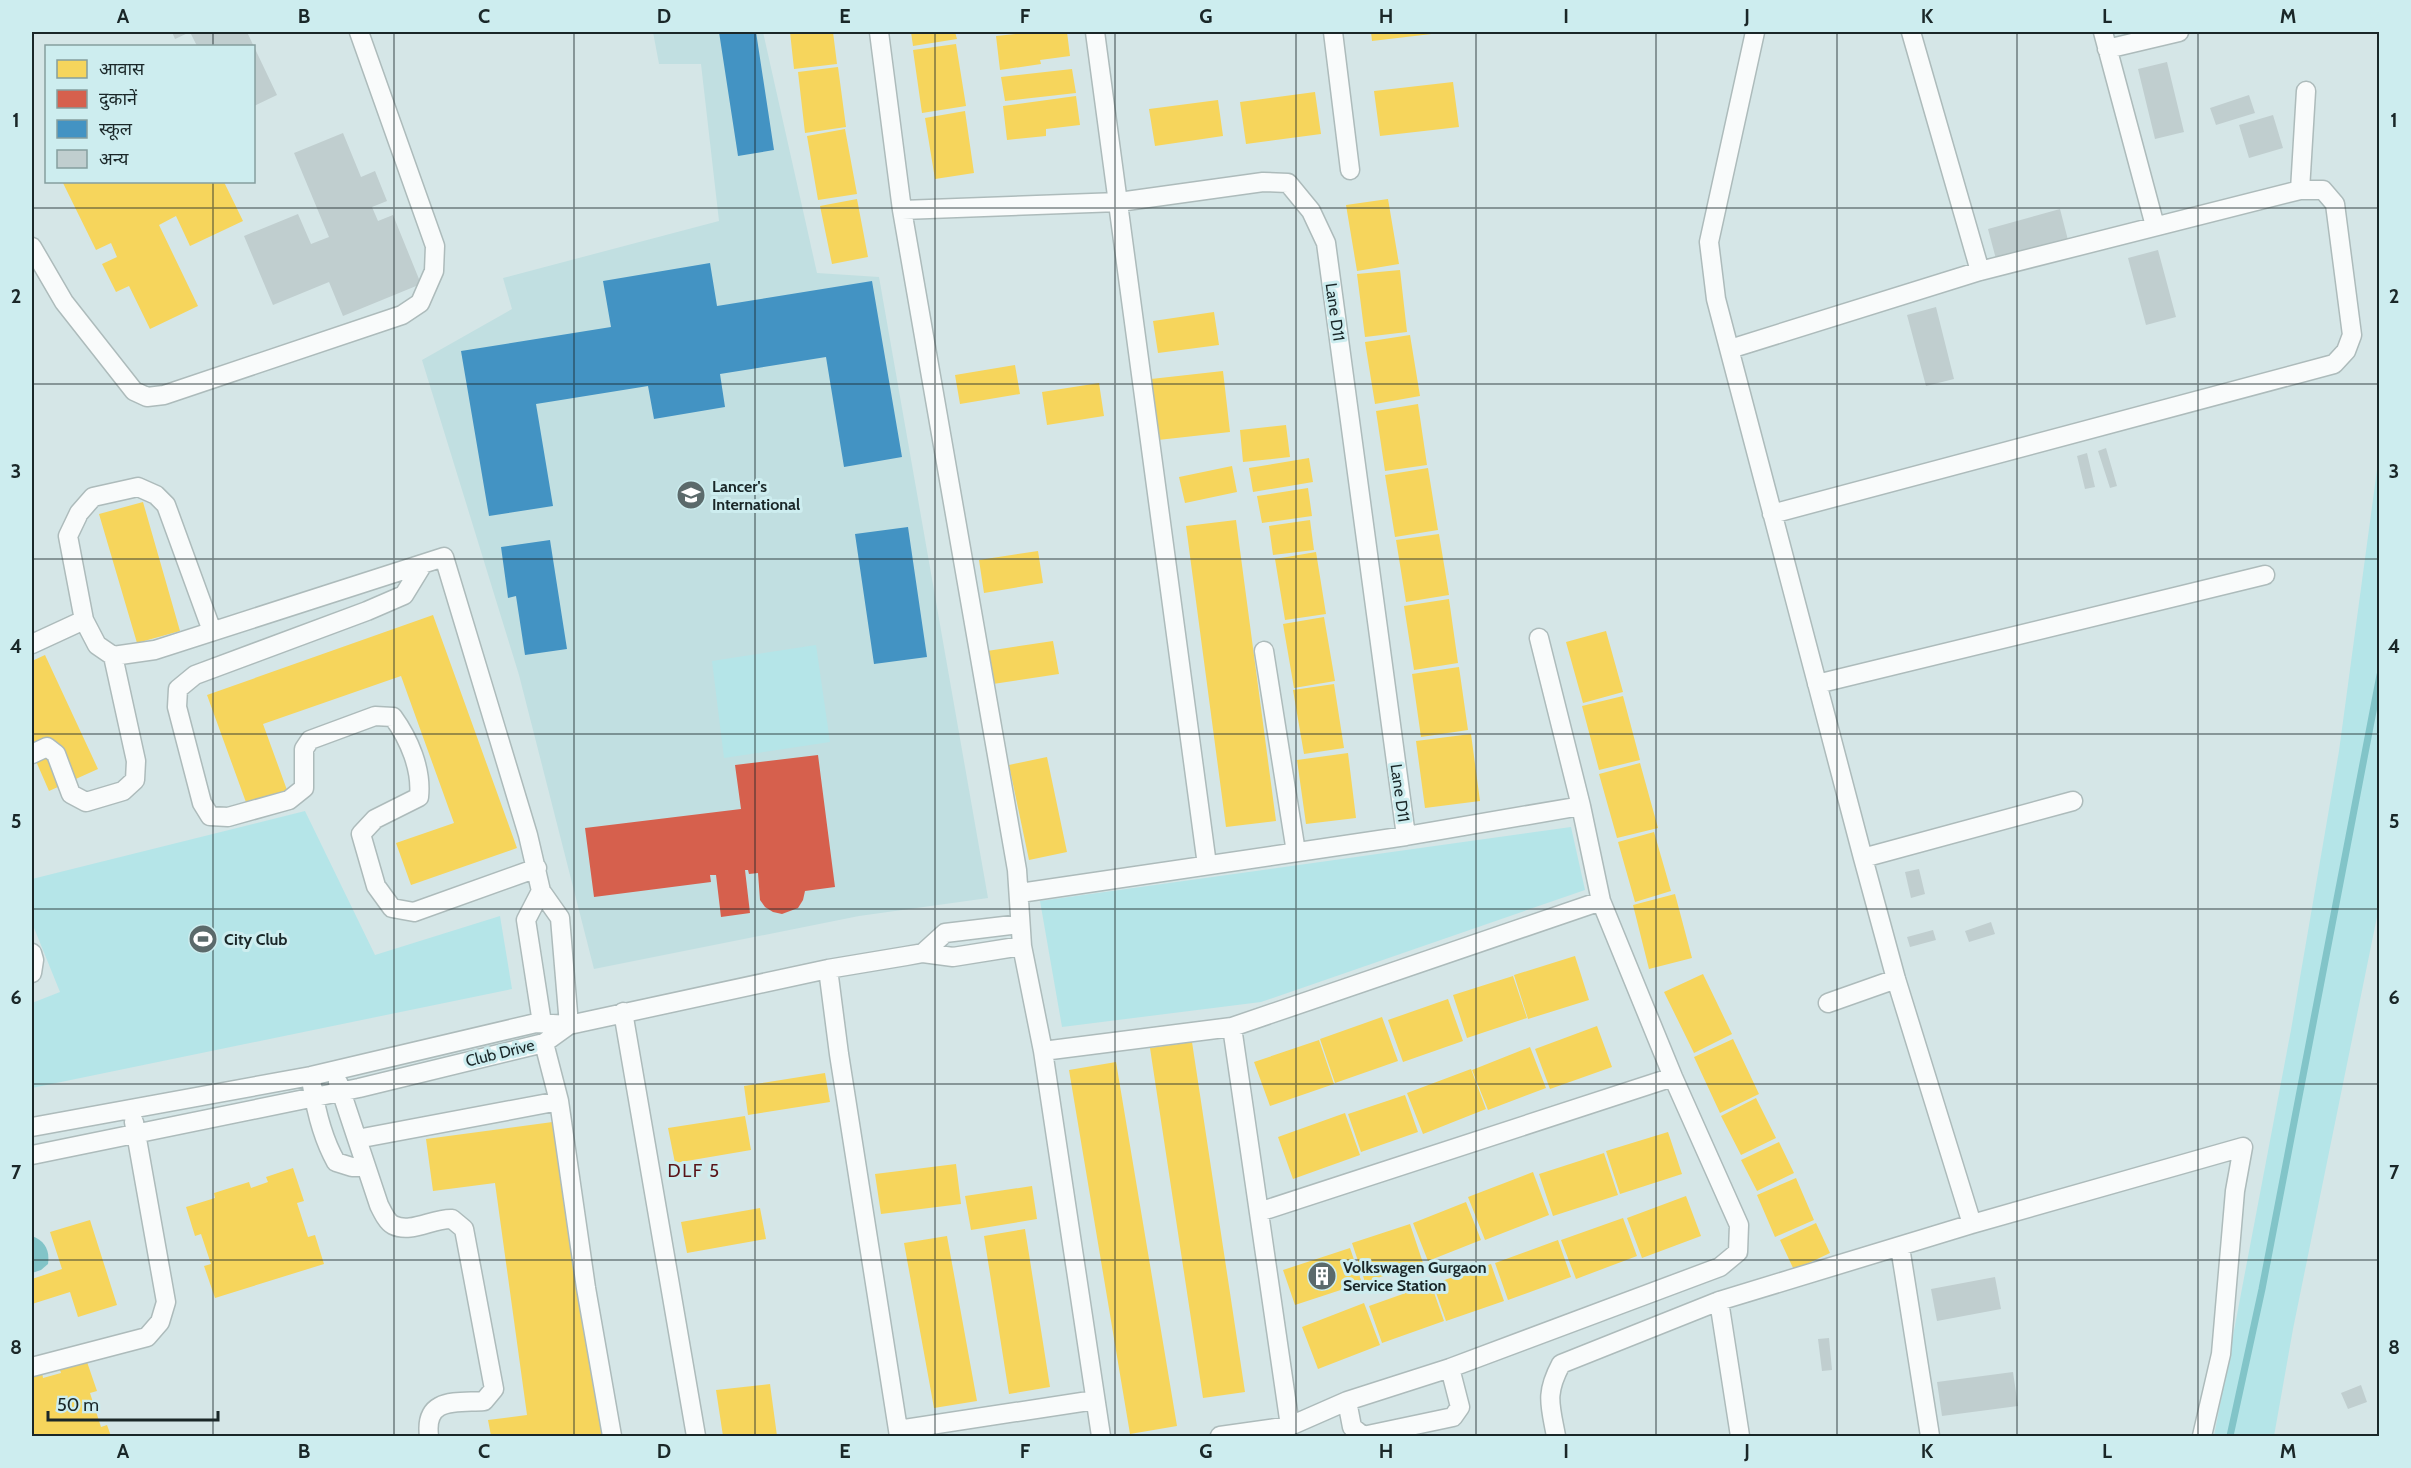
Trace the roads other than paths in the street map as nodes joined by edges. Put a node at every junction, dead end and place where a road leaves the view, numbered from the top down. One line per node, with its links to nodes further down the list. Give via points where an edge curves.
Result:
1 (359, 32): 15 (street, via 435,246 434,270 420,303 402,315 164,395 147,397 134,391 71,311)
2 (879, 32): 13 (street)
3 (1095, 32): 12 (street)
4 (1333, 32): 10 (street)
5 (1755, 32): 17 (street, via 1709,242 1716,299)
6 (1911, 32): 16 (street)
7 (2179, 32): 8 (street)
8 (2105, 40): 14 (street)
9 (2306, 91): 11 (street)
10 (1350, 170)
11 (2300, 190): 14 (street); 18 (street, via 2323,190 2335,204 2352,335 2346,351 2334,364)
12 (1119, 202): 13 (street, Lane D11); 31 (street, Lane D11, via 1263,182 1288,183 1311,211 1326,243); 34 (street)
13 (902, 210): 37 (street)
14 (2155, 226): 16 (street)
15 (32, 247)
16 (1980, 271): 17 (street)
17 (1730, 349): 18 (street)
18 (1772, 513): 27 (street)
19 (423, 564): 22 (street); 35 (street, via 444,557); 35 (street, via 404,595 195,675 178,688 177,706 202,803 210,816 228,817 289,800 304,788 304,749 310,740 375,716 393,717 406,734 420,782 419,797 375,819 361,834 376,886 392,908 414,912)
20 (2265, 575): 27 (street)
21 (84, 620): 22 (street, via 68,536 93,496 138,487 156,495 166,505); 24 (street); 26 (street, via 97,645)
22 (212, 631): 26 (street, via 155,650)
23 (1539, 638): 30 (street)
24 (32, 644)
25 (1264, 651): 32 (street)
26 (113, 656): 28 (street, via 136,760 135,780 123,791 86,802 71,794 56,754 47,747)
27 (1817, 684): 33 (street)
28 (32, 754)
29 (2073, 801): 33 (street)
30 (1581, 806): 31 (street); 38 (street)
31 (1406, 836): 32 (street)
32 (1296, 852): 34 (street)
33 (1863, 858): 45 (street)
34 (1207, 865): 37 (street)
35 (537, 868): 36 (street)
36 (541, 891): 48 (street, via 526,920); 49 (street, via 560,918)
37 (1020, 893): 39 (street)
38 (1601, 901): 50 (street); 55 (street)
39 (1020, 924): 40 (street); 41 (street, via 945,933)
40 (1022, 946): 41 (street, via 953,957); 52 (street)
41 (923, 952): 43 (street)
42 (32, 953): 44 (street)
43 (828, 969): 47 (street); 74 (street)
44 (32, 973)
45 (1896, 979): 46 (street); 66 (street)
46 (1828, 1003)
47 (622, 1012): 49 (street); 77 (street)
48 (542, 1023): 49 (street, Club Drive); 53 (street, Club Drive)
49 (569, 1025): 51 (street, Club Drive)
50 (1233, 1027): 52 (street); 65 (street)
51 (544, 1042): 56 (street, Club Drive); 58 (street)
52 (1043, 1051): 71 (street)
53 (334, 1070): 54 (street, Club Drive); 56 (street)
54 (311, 1076): 57 (street); 59 (street, Club Drive)
55 (1673, 1077): 65 (street); 70 (street, via 1739,1225 1738,1252 1720,1267)
56 (342, 1091): 57 (street, Club Drive); 62 (street)
57 (314, 1097): 61 (street, Club Drive); 64 (street, via 328,1149 336,1162)
58 (559, 1101): 62 (street); 76 (street)
59 (132, 1108): 60 (street, Club Drive); 61 (street)
60 (32, 1127)
61 (136, 1134): 63 (street, Club Drive); 69 (street, via 166,1302 160,1322 147,1337)
62 (357, 1139): 64 (street)
63 (32, 1155)
64 (366, 1167): 75 (street, via 379,1205 393,1225 408,1228 452,1219 464,1228 494,1389 484,1401 443,1403 432,1412)
65 (1259, 1212): 73 (street)
66 (1972, 1224): 67 (street); 83 (street, via 2243,1147 2235,1191 2221,1354)
67 (1900, 1247): 68 (street); 82 (street)
68 (1719, 1301): 80 (street, via 1562,1364 1551,1382 1549,1400); 81 (street)
69 (32, 1367)
70 (1450, 1368): 72 (street); 72 (street, via 1460,1407 1453,1417 1363,1436 1352,1427)
71 (1095, 1400): 74 (street); 78 (street)
72 (1347, 1401): 73 (street)
73 (1290, 1426): 79 (street)
74 (899, 1433)
75 (429, 1437)
76 (612, 1437)
77 (696, 1437)
78 (1101, 1437)
79 (1220, 1437)
80 (1556, 1437)
81 (1740, 1437)
82 (1930, 1437)
83 (2202, 1437)

